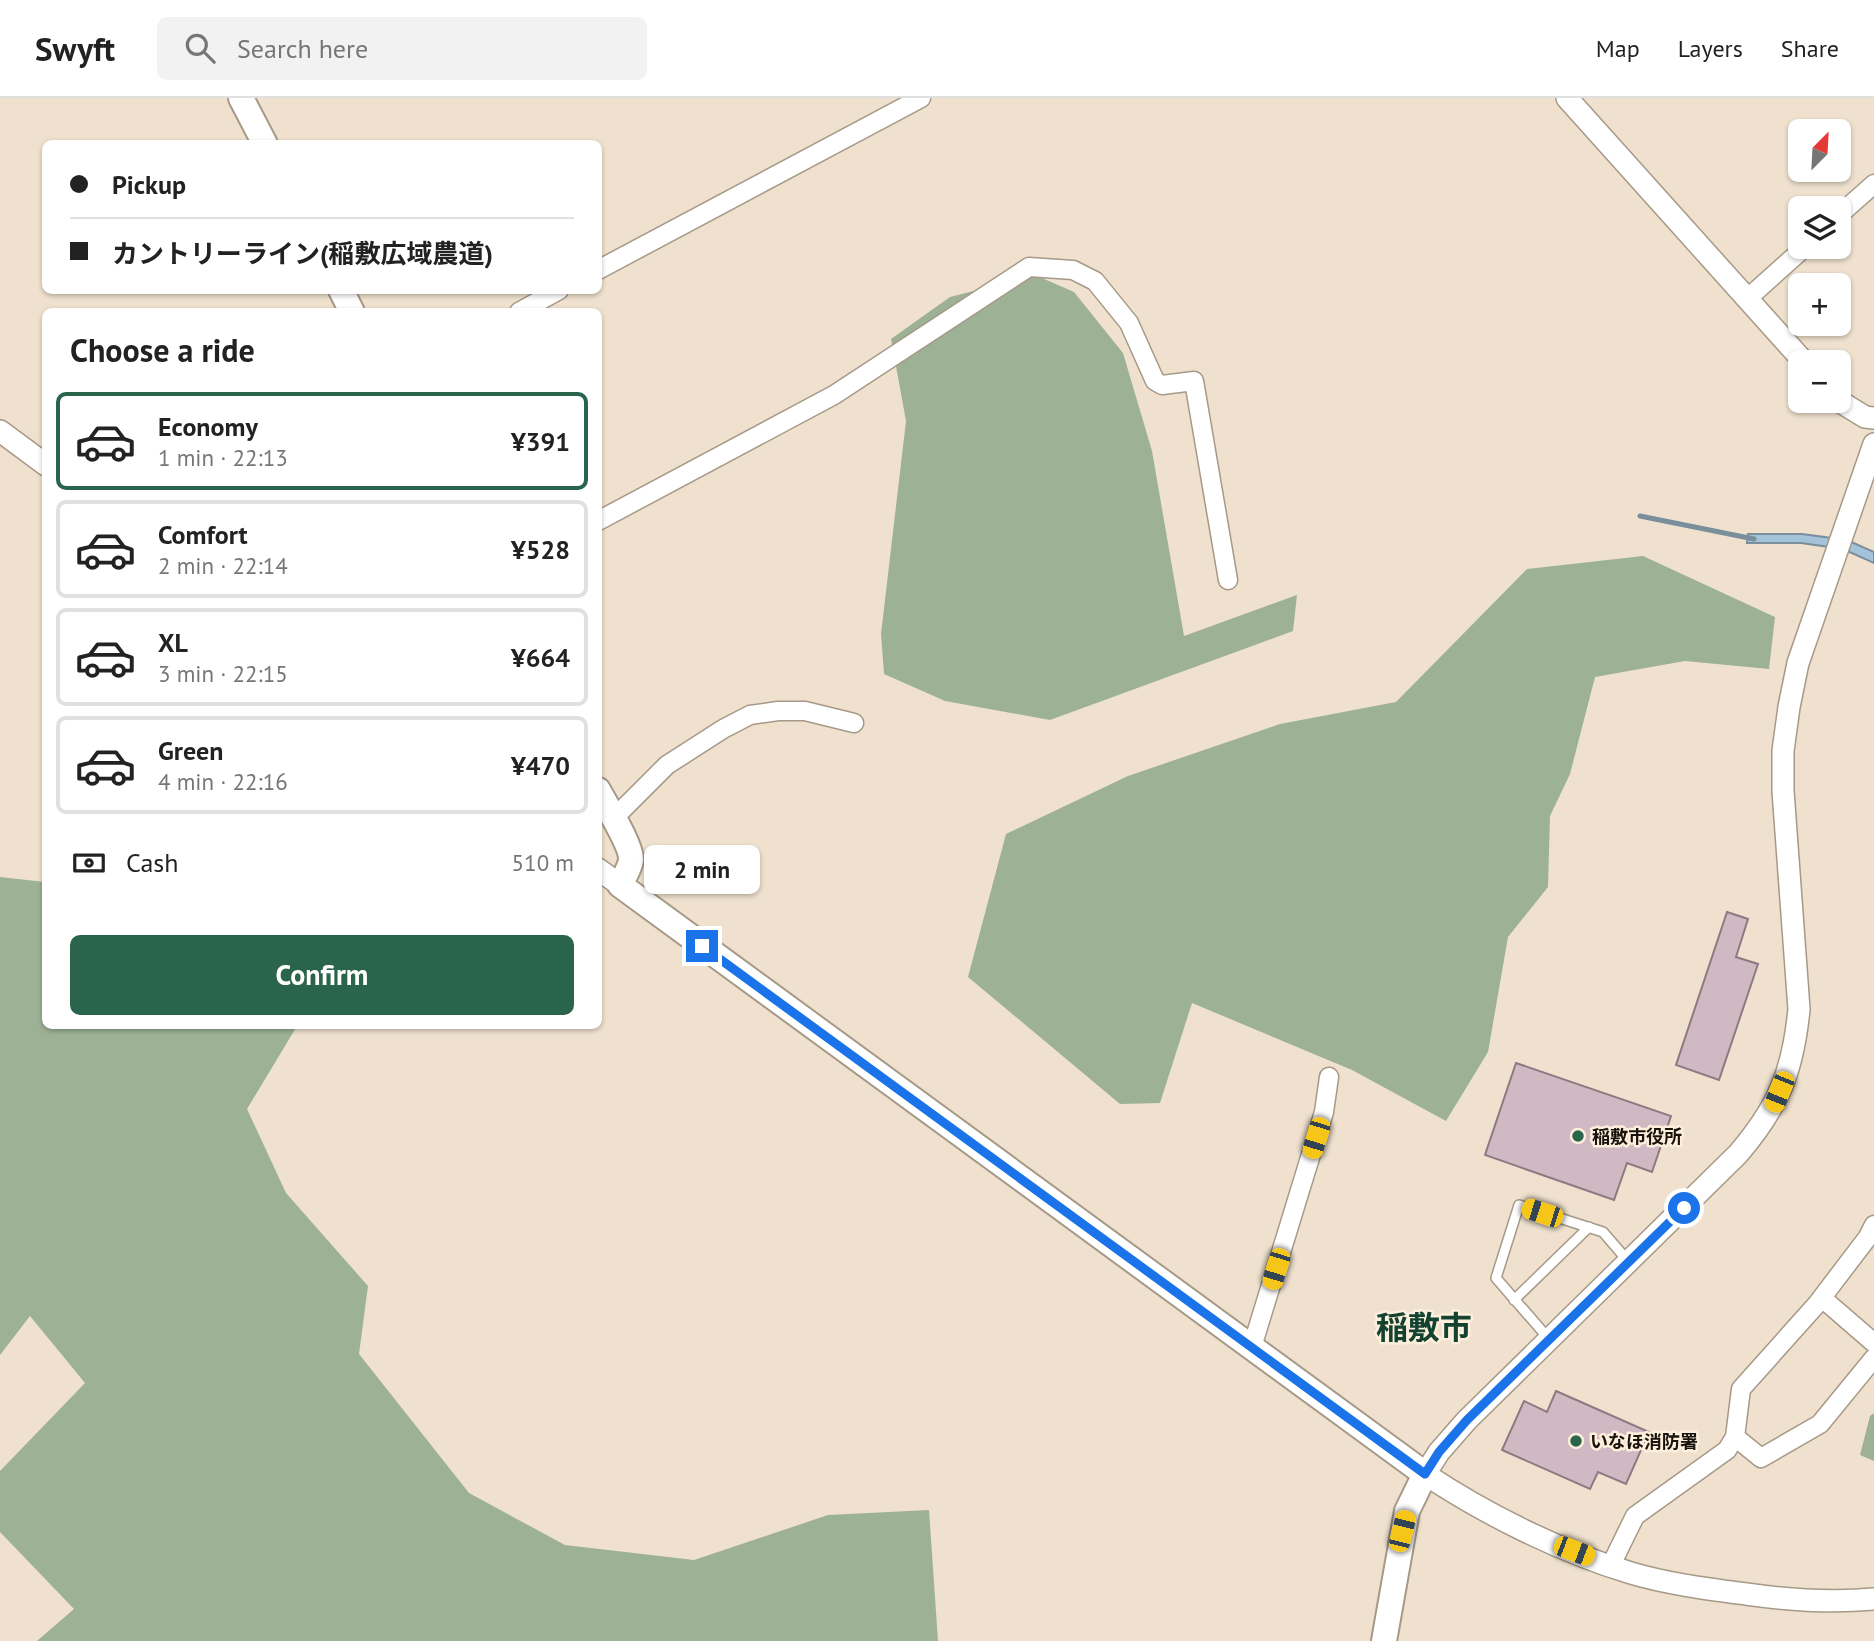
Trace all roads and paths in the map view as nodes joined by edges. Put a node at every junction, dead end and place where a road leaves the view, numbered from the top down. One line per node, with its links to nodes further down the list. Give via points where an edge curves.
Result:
1 (241, 98): 4 (main road)
2 (921, 98): 8 (street)
3 (1578, 102): 10 (street)
4 (263, 140)
5 (1874, 184): 6 (street)
6 (1851, 204)
7 (1792, 259): 10 (street)
8 (602, 268)
9 (552, 294): 11 (street)
10 (1747, 299): 12 (street)
11 (526, 308)
12 (1793, 350)
13 (1851, 408): 14 (street)
14 (1874, 418)
15 (0, 431): 17 (street)
16 (1874, 444): 28 (street, via 1802,650 1783,751 1799,1009 1796,1043 1771,1112 1757,1132)
17 (42, 462)
18 (602, 519): 19 (street, via 834,395 1029,267 1073,270 1095,281 1129,323 1155,381 1162,385 1194,381)
19 (1228, 580)
20 (854, 723): 22 (street, via 804,711 750,715 667,765)
21 (602, 798): 22 (main road)
22 (613, 819): 24 (main road, via 631,855)
23 (602, 872): 24 (street)
24 (620, 885): 33 (main road)
25 (1329, 1077): 33 (street, via 1324,1112)
26 (1589, 1227): 28 (lane, via 1603,1232); 30 (lane); 30 (lane, via 1519,1205 1496,1278)
27 (1872, 1235): 29 (street)
28 (1629, 1262): 31 (street)
29 (1822, 1298): 32 (street); 35 (street, via 1741,1389)
30 (1514, 1300): 31 (lane)
31 (1550, 1340): 36 (street, via 1467,1420)
32 (1874, 1343)
33 (1252, 1348): 36 (main road)
34 (1874, 1358): 35 (street, via 1819,1424 1761,1458)
35 (1735, 1437): 37 (street, via 1727,1450 1635,1516)
36 (1425, 1474): 37 (street, via 1507,1522); 39 (main road, via 1407,1511)
37 (1611, 1565): 38 (street, via 1701,1588 1783,1599)
38 (1874, 1599)
39 (1384, 1641)

